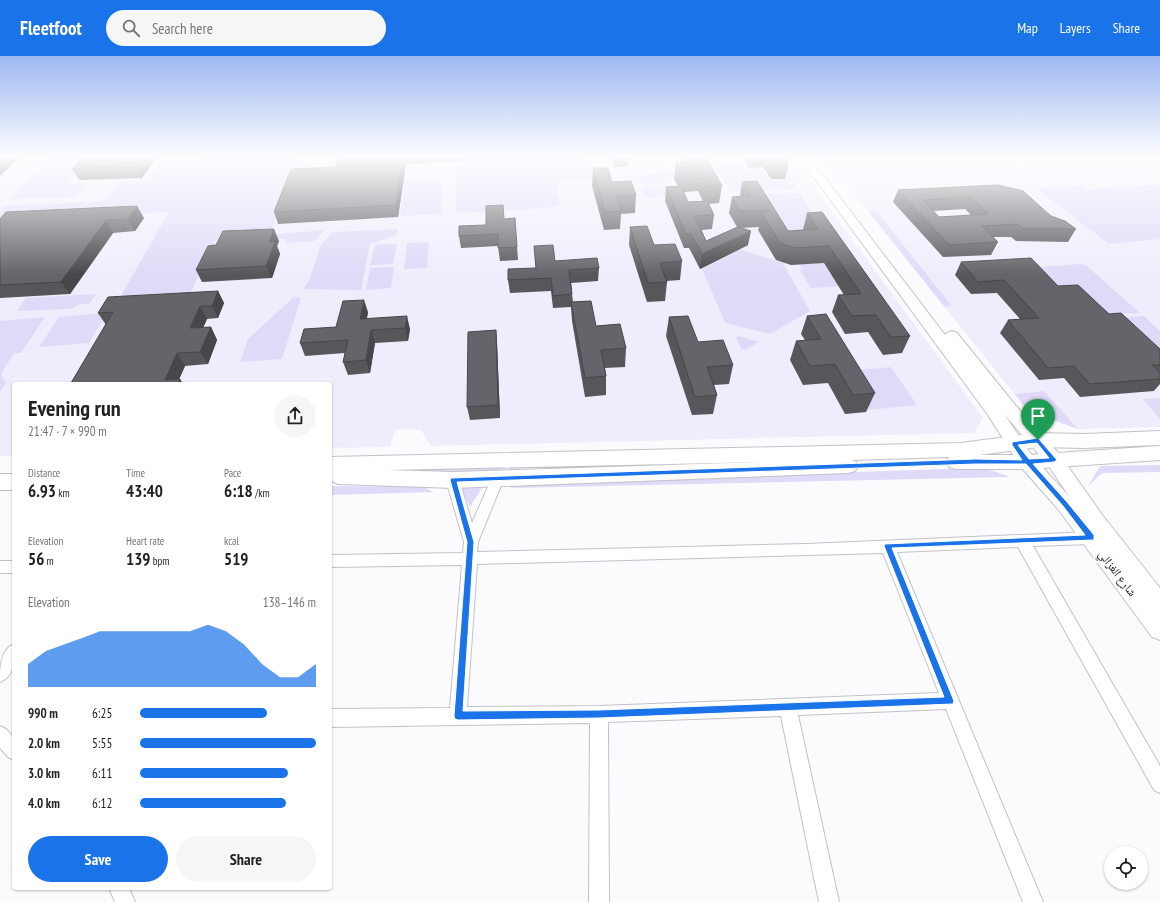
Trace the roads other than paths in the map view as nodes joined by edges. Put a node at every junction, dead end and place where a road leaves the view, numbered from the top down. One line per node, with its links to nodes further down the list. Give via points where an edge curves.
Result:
1 (834, 196): 5 (main road, شارع الغزالي, via 994,411)
2 (844, 196): 4 (main road, شارع الغزالي, via 1010,410)
3 (1160, 438): 4 (main road)
4 (1038, 440): 5 (main road); 7 (main road, شارع الغزالي)
5 (1014, 444): 8 (main road, شارع الغزالي); 9 (main road, via 961,450)
6 (1160, 453): 7 (main road)
7 (1054, 460): 8 (main road); 25 (main road, شارع الغزالي, via 1096,521)
8 (1027, 462): 13 (main road); 17 (main road, شارع الغزالي, via 1065,504)
9 (332, 464)
10 (0, 473): 11 (main road)
11 (12, 473)
12 (332, 476): 14 (main road)
13 (498, 478): 14 (main road); 19 (street)
14 (453, 480): 19 (street)
15 (0, 482): 16 (main road)
16 (12, 482)
17 (1091, 538): 18 (street); 26 (main road, شارع الغزالي)
18 (1022, 541): 20 (street); 36 (street)
19 (471, 542): 21 (street)
20 (888, 546): 21 (street); 29 (street)
21 (469, 559): 22 (street); 32 (street)
22 (332, 561)
23 (12, 566): 24 (street)
24 (0, 567)
25 (1160, 604)
26 (1160, 630)
27 (12, 654): 28 (street)
28 (0, 674)
29 (950, 701): 30 (street); 41 (street)
30 (788, 708): 31 (street); 40 (street)
31 (599, 714): 32 (street); 39 (street)
32 (458, 716): 33 (street)
33 (332, 718)
34 (0, 735): 35 (street)
35 (12, 749)
36 (1160, 784)
37 (120, 890): 38 (street)
38 (126, 902)
39 (599, 902)
40 (828, 902)
41 (1032, 902)

